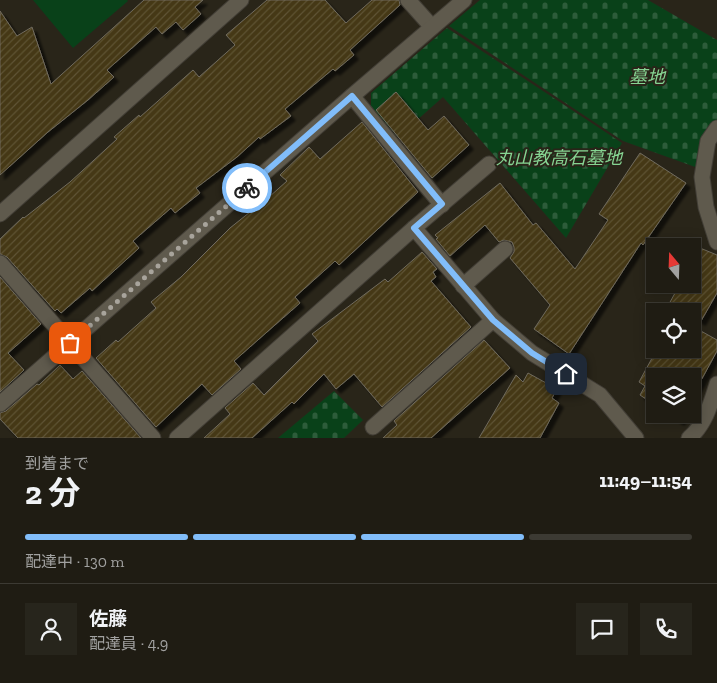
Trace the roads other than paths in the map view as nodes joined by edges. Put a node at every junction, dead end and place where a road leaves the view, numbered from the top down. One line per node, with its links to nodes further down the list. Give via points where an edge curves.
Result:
1 (241, 0): 9 (street)
2 (408, 0): 4 (street)
3 (464, 0): 4 (street)
4 (432, 27): 5 (street)
5 (352, 96): 8 (street); 16 (street)
6 (717, 128): 11 (street, via 708,142 702,177 706,207)
7 (489, 164): 8 (street)
8 (442, 204): 10 (street)
9 (0, 214)
10 (414, 228): 14 (street); 21 (street)
11 (717, 242)
12 (504, 249): 14 (street)
13 (0, 263): 16 (street)
14 (463, 286): 15 (street)
15 (493, 320): 19 (street); 22 (street, via 532,353 600,395)
16 (70, 343): 18 (street); 20 (street)
17 (717, 384): 23 (street, via 708,410)
18 (0, 404)
19 (373, 427)
20 (154, 438)
21 (176, 438)
22 (636, 438)
23 (689, 438)

